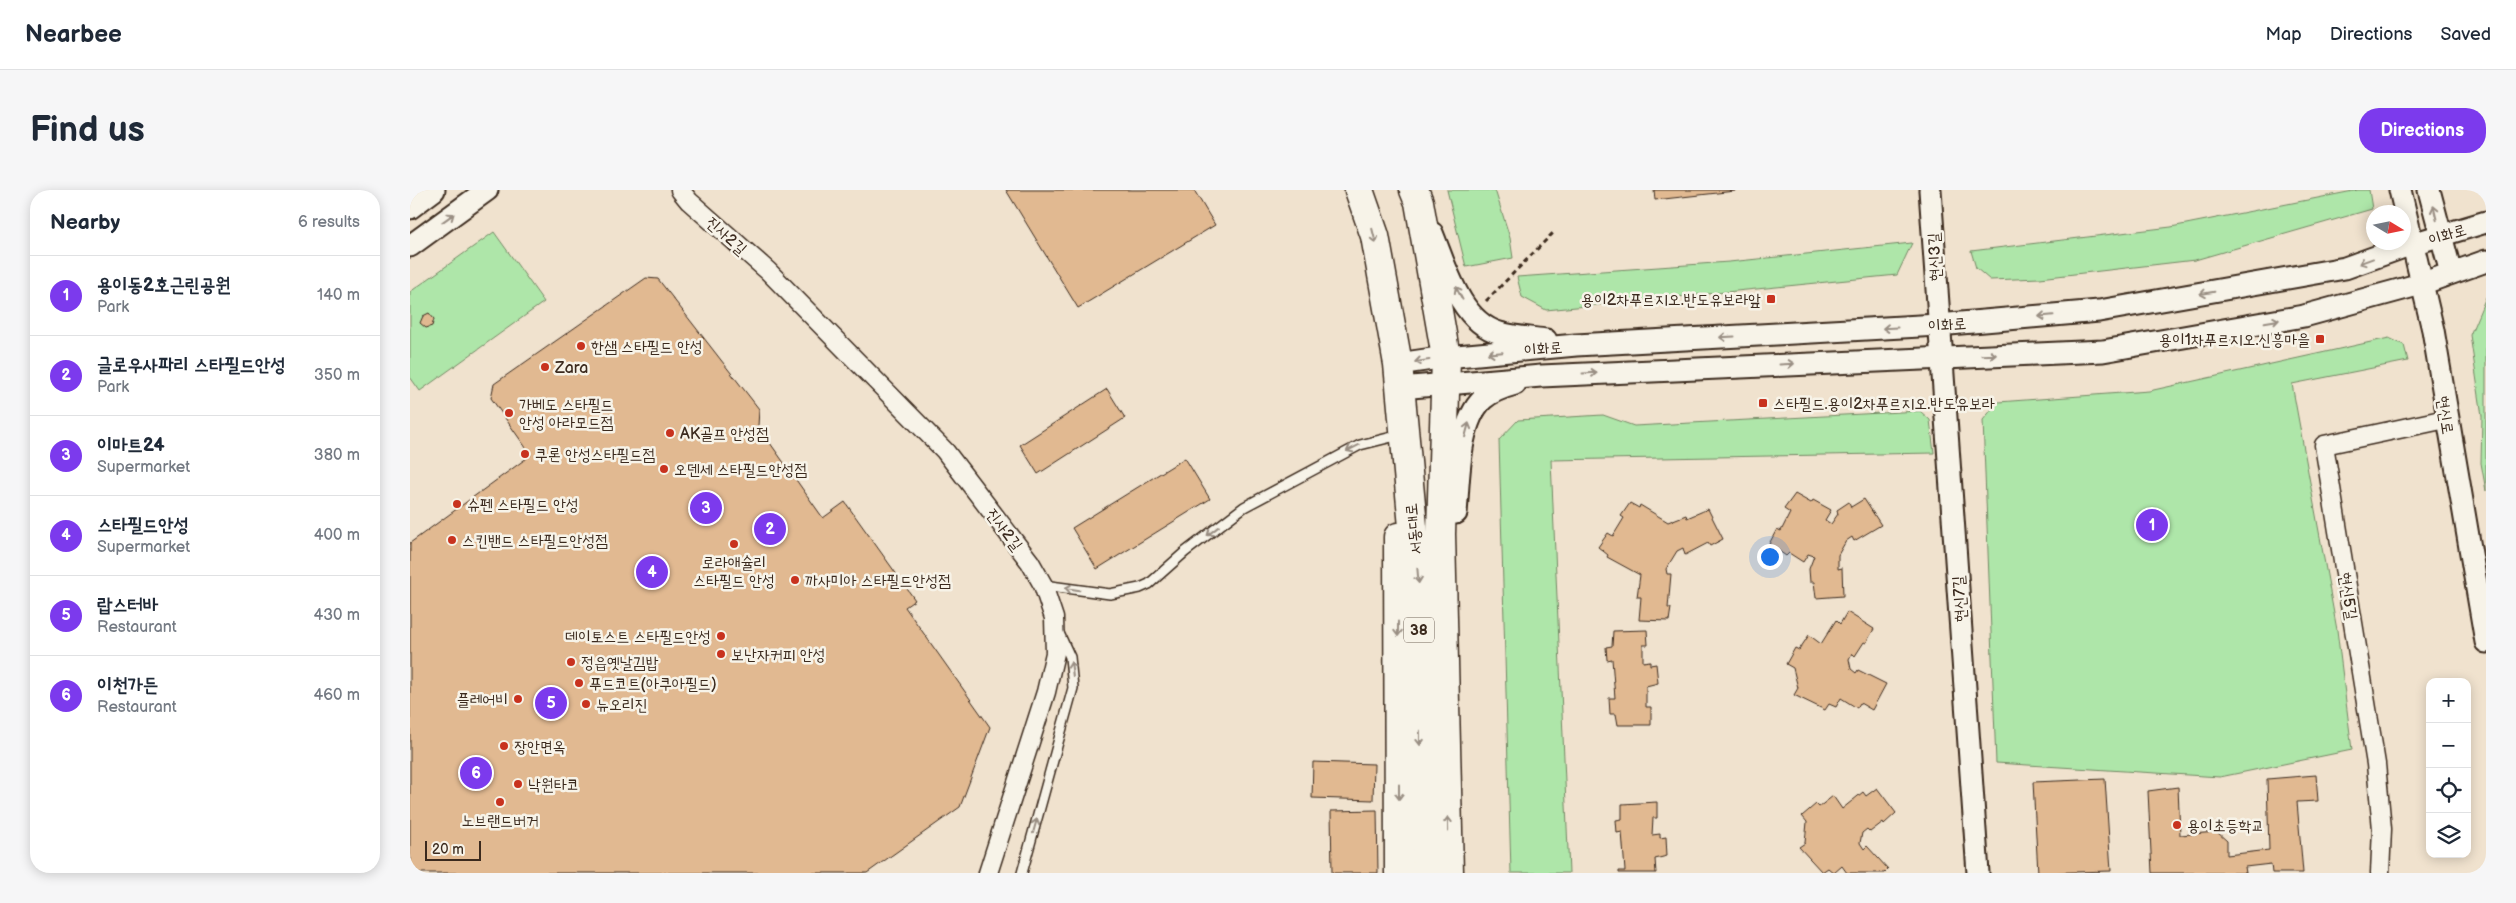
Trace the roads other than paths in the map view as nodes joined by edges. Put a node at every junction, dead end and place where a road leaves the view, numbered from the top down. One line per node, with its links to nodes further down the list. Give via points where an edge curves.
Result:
1 (434, 190): 9 (street)
2 (487, 190): 13 (street, one-way to 2)
3 (680, 190): 26 (street, 진사2길, via 768,271 945,451 1030,562)
4 (1359, 190): 20 (main road, 서동대로 / 38, one-way to 20, via 1375,236)
5 (1930, 190): 17 (street, 현신3길)
6 (2400, 190): 12 (street, 현신로)
7 (2430, 190): 11 (street, one-way to 7)
8 (1416, 196): 18 (street, one-way to 8, via 1499,332 1472,315 1450,275); 22 (main road, 서동대로 / 38)
9 (410, 208)
10 (2486, 222): 11 (street, 이화로)
11 (2440, 236): 12 (street, 이화로); 15 (street)
12 (2412, 244): 16 (street, 현신로); 17 (street, 이화로, one-way to 17, via 2345,268 2212,292 2099,311)
13 (410, 246)
14 (2486, 261): 15 (street, 이화로)
15 (2451, 273): 16 (street, 이화로)
16 (2421, 284): 19 (street, 이화로, one-way to 16, via 2103,351 2304,316); 23 (street, 현신로)
17 (1938, 325): 18 (street, 이화로, one-way to 18); 19 (street, 현신7길)
18 (1576, 345): 22 (street, 이화로, one-way to 22)
19 (1941, 357): 21 (street, 이화로, one-way to 19); 35 (street, 현신7길)
20 (1399, 376): 22 (street); 24 (main road); 32 (main road, 서동대로 / 38, one-way to 32, via 1418,581)
21 (1541, 376): 22 (street); 25 (street, one-way to 21, via 1464,443 1471,416 1484,399 1501,388)
22 (1446, 380): 25 (main road); 33 (main road, 서동대로 / 38, one-way to 22, via 1441,534)
23 (2446, 419): 28 (street, 현신로); 36 (street, 현신5길, via 2324,445 2376,764 2382,829)
24 (1400, 435): 26 (lane, one-way to 26, via 1360,445 1244,507 1185,552 1150,584 1110,594); 31 (main road, one-way to 31)
25 (1456, 513): 34 (main road)
26 (1043, 585): 27 (street, 진사2길)
27 (1056, 626): 29 (street, 진사2길, via 1055,653 1046,692); 30 (lane, one-way to 27, via 1073,688 1070,657)
28 (2486, 642)
29 (988, 873)
30 (1022, 873)
31 (1399, 873)
32 (1424, 873)
33 (1449, 873)
34 (1468, 873)
35 (1978, 873)
36 (2380, 873)

